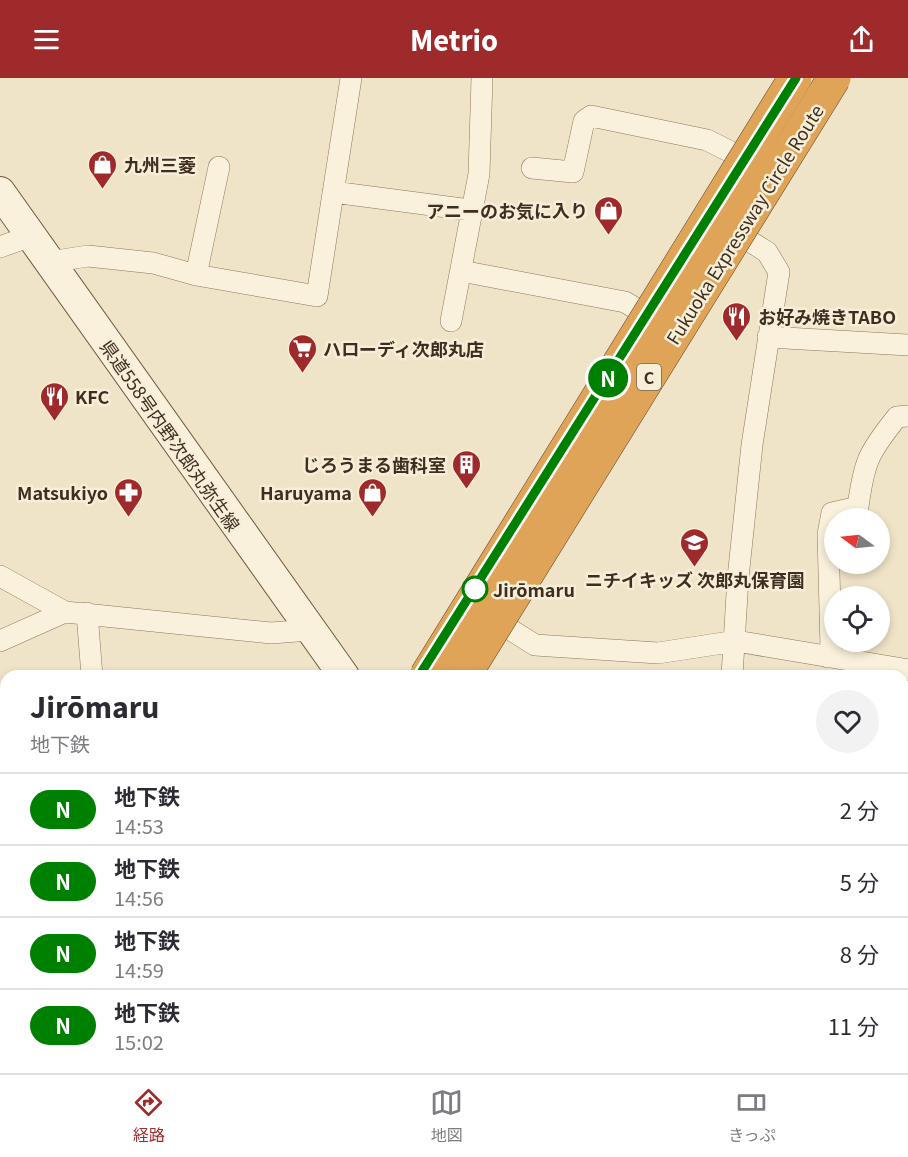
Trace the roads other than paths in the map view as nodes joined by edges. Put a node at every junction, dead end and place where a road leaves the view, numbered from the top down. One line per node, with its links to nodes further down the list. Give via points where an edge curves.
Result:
1 (351, 78): 9 (street)
2 (482, 78): 10 (street, via 479,174)
3 (795, 78): 32 (highway, Fukuoka Expressway Circle Route / C, bridge)
4 (834, 78): 33 (highway, Fukuoka Expressway Circle Route / C, bridge)
5 (743, 158): 7 (street, via 707,140 591,116 584,120 573,172)
6 (219, 167): 16 (street)
7 (532, 168)
8 (0, 192): 12 (main road, 県道558号内野次郎丸弥生線)
9 (333, 192): 10 (street); 16 (street, via 317,296)
10 (470, 210): 15 (street)
11 (740, 235): 19 (street, via 767,252 779,272)
12 (31, 236): 13 (street); 14 (main road, 県道558号内野次郎丸弥生線)
13 (0, 247)
14 (49, 262): 16 (street, via 88,256 153,263); 26 (main road, 県道558号内野次郎丸弥生線)
15 (461, 271): 17 (street, via 625,302); 18 (street)
16 (196, 275)
17 (645, 314)
18 (451, 321)
19 (768, 337): 20 (street); 27 (street, via 752,445 738,578)
20 (908, 345)
21 (908, 416): 29 (street, via 897,417 872,448 862,474 858,507 832,513 828,534)
22 (0, 576): 23 (street)
23 (65, 612): 24 (street); 28 (street)
24 (87, 613): 26 (street, via 271,633); 30 (street)
25 (500, 623): 27 (street, via 535,645 658,652)
26 (310, 630): 31 (main road, 県道558号内野次郎丸弥生線)
27 (736, 640): 29 (street); 34 (street)
28 (0, 641)
29 (828, 657): 35 (street)
30 (92, 670)
31 (340, 670)
32 (430, 670)
33 (468, 670)
34 (733, 670)
35 (908, 670)

